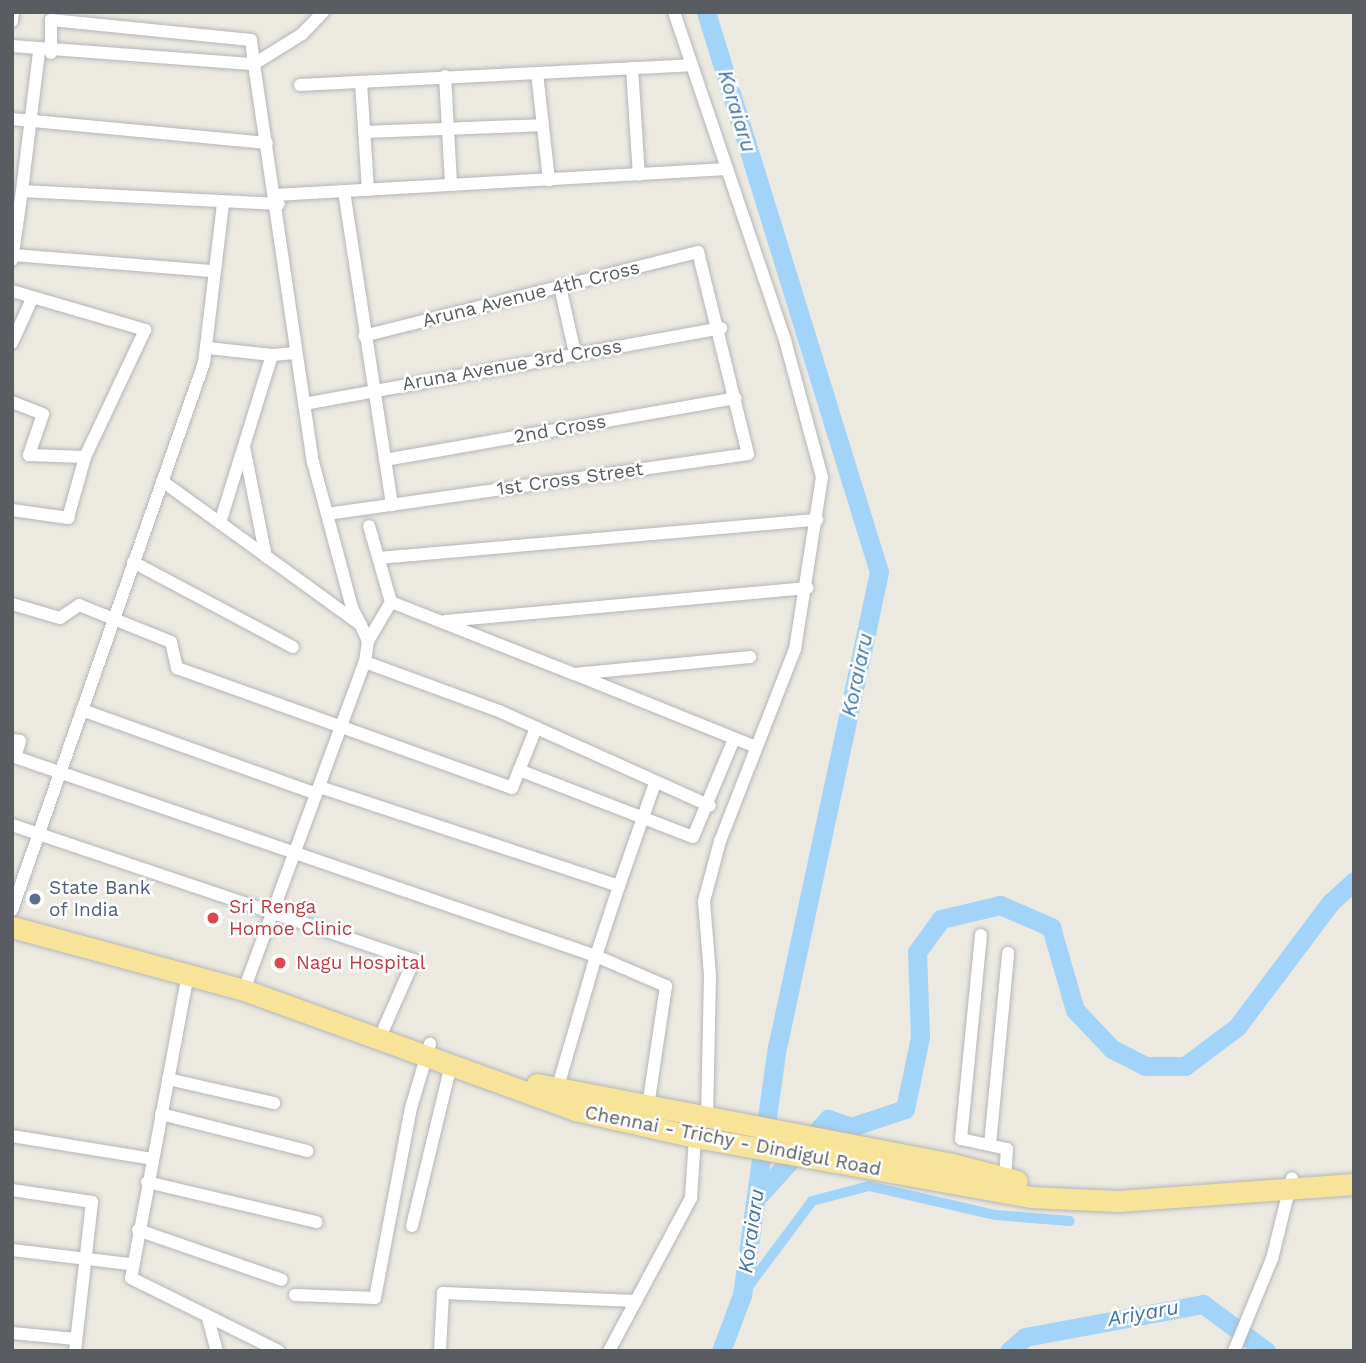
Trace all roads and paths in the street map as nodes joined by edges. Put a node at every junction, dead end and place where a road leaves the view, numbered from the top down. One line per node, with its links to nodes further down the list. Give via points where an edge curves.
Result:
1 (13, 12): 4 (street)
2 (323, 12): 7 (street, via 302,34)
3 (674, 12): 8 (street)
4 (12, 21)
5 (12, 46): 6 (street)
6 (45, 52): 7 (street); 7 (street, via 51,20 251,40); 15 (street)
7 (254, 64): 19 (street)
8 (690, 65): 9 (street); 20 (street)
9 (632, 68): 10 (street); 21 (street)
10 (537, 73): 11 (street); 16 (street)
11 (445, 76): 12 (street); 17 (street)
12 (361, 82): 13 (street); 18 (street)
13 (300, 85)
14 (12, 119): 15 (street)
15 (34, 120): 19 (street); 25 (street)
16 (543, 125): 17 (street); 22 (street)
17 (449, 130): 18 (street); 23 (street)
18 (364, 132): 24 (street)
19 (267, 142): 27 (street)
20 (725, 170): 21 (street); 52 (street, via 813,438 822,477)
21 (639, 175): 22 (street)
22 (549, 180): 23 (street)
23 (451, 183): 24 (street)
24 (368, 190): 26 (street)
25 (22, 191): 28 (street); 29 (street)
26 (344, 191): 27 (street); 35 (street)
27 (278, 200): 28 (street); 38 (street)
28 (223, 204): 30 (street)
29 (13, 258): 30 (street)
30 (214, 271): 37 (street)
31 (560, 287): 34 (street, Aruna Avenue 4th Cross, via 698,252); 35 (street, Aruna Avenue 4th Cross); 39 (street)
32 (12, 291): 33 (street)
33 (32, 299): 36 (street); 46 (street, via 145,330)
34 (721, 328): 39 (street, Aruna Avenue 3rd Cross); 42 (street)
35 (364, 336): 41 (street)
36 (12, 343)
37 (208, 348): 40 (street); 48 (street)
38 (295, 353): 40 (street); 44 (street)
39 (575, 353): 41 (street, Aruna Avenue 3rd Cross)
40 (272, 355): 45 (street)
41 (375, 391): 44 (street, Aruna Avenue 3rd Cross); 47 (street)
42 (736, 398): 47 (street, 2nd Cross); 49 (street, 1st Cross Street, via 748,454)
43 (12, 402): 46 (street, via 43,414 29,455)
44 (304, 404): 51 (street)
45 (244, 447): 53 (street); 55 (street)
46 (85, 457): 50 (street, via 68,518)
47 (385, 460): 49 (street)
48 (162, 481): 53 (street); 57 (street)
49 (392, 505): 51 (street, 1st Cross Street)
50 (12, 510)
51 (327, 513): 63 (street, via 352,608)
52 (817, 520): 56 (street); 58 (street)
53 (220, 523): 55 (street)
54 (369, 526): 56 (street)
55 (266, 557): 63 (street)
56 (379, 558): 59 (street)
57 (133, 562): 61 (street); 65 (street)
58 (807, 587): 62 (street); 74 (street, via 795,649)
59 (391, 602): 62 (street); 64 (street)
60 (12, 604): 61 (street, via 60,618 79,605)
61 (114, 619): 69 (street); 70 (street, via 172,642 177,668)
62 (441, 622): 68 (street)
63 (362, 625): 64 (street)
64 (368, 641): 67 (street)
65 (292, 647)
66 (750, 657): 68 (street)
67 (365, 662): 70 (street); 71 (street)
68 (574, 674): 72 (street)
69 (82, 710): 76 (street); 78 (street)
70 (343, 724): 75 (street, via 512,788); 78 (street)
71 (536, 728): 75 (street); 77 (street)
72 (734, 739): 74 (street); 79 (street)
73 (12, 740): 76 (street, via 20,741 15,757)
74 (756, 747): 102 (street, via 704,901 710,975)
75 (519, 770): 80 (street)
76 (60, 771): 82 (street); 83 (street)
77 (656, 783): 79 (street); 80 (street)
78 (317, 790): 83 (street); 84 (street)
79 (710, 806): 80 (street, via 693,838)
80 (643, 818): 84 (street)
81 (12, 825): 82 (street)
82 (40, 834): 85 (street); 87 (street)
83 (294, 851): 87 (street); 91 (street)
84 (619, 886): 91 (street)
85 (12, 910)
86 (12, 915): 93 (highway, Chennai - Trichy - Dindigul Road)
87 (268, 915): 93 (street); 94 (street, via 414,960)
88 (12, 927): 92 (highway, Chennai - Trichy - Dindigul Road)
89 (981, 935): 104 (street, via 961,1139)
90 (1008, 953): 104 (street)
91 (596, 956): 98 (street); 100 (street, via 666,986)
92 (188, 974): 93 (highway, Chennai - Trichy - Dindigul Road); 97 (street)
93 (246, 985): 94 (highway, Chennai - Trichy - Dindigul Road); 95 (highway, Chennai - Trichy - Dindigul Road)
94 (384, 1028): 95 (highway, Chennai - Trichy - Dindigul Road)
95 (428, 1049): 96 (highway, Chennai - Trichy - Dindigul Road); 98 (highway, Chennai - Trichy - Dindigul Road); 121 (street, via 376,1298)
96 (451, 1065): 102 (highway, Chennai - Trichy - Dindigul Road, via 575,1110); 115 (street)
97 (167, 1079): 99 (street); 101 (street)
98 (557, 1090): 100 (highway, Chennai - Trichy - Dindigul Road)
99 (274, 1102)
100 (648, 1107): 102 (highway, Chennai - Trichy - Dindigul Road)
101 (160, 1114): 105 (street); 106 (street)
102 (707, 1129): 107 (highway, Chennai - Trichy - Dindigul Road); 122 (street, via 691,1198)
103 (12, 1136): 106 (street)
104 (990, 1145): 109 (street, via 1007,1149)
105 (307, 1151)
106 (152, 1159): 110 (street)
107 (883, 1161): 109 (highway, Chennai - Trichy - Dindigul Road); 111 (highway, Chennai - Trichy - Dindigul Road, via 1031,1197 1118,1201)
108 (1354, 1173): 111 (highway, Chennai - Trichy - Dindigul Road)
109 (1005, 1179): 111 (highway, Chennai - Trichy - Dindigul Road, via 1051,1187 1141,1189)
110 (148, 1182): 114 (street); 116 (street)
111 (1292, 1183): 112 (highway, Chennai - Trichy - Dindigul Road); 131 (street, via 1256,1303)
112 (1354, 1184)
113 (12, 1190): 118 (street, via 92,1202)
114 (316, 1222)
115 (412, 1226)
116 (138, 1230): 119 (street); 120 (street)
117 (12, 1250): 118 (street)
118 (85, 1261): 119 (street); 125 (street)
119 (129, 1264): 123 (street, via 131,1278)
120 (282, 1280)
121 (295, 1295)
122 (636, 1301): 129 (street, via 443,1293); 130 (street)
123 (208, 1318): 126 (street); 127 (street)
124 (12, 1333): 125 (street)
125 (76, 1345)
126 (261, 1347): 128 (street)
127 (217, 1351)
128 (279, 1351)
129 (440, 1351)
130 (609, 1351)
131 (1234, 1351)

